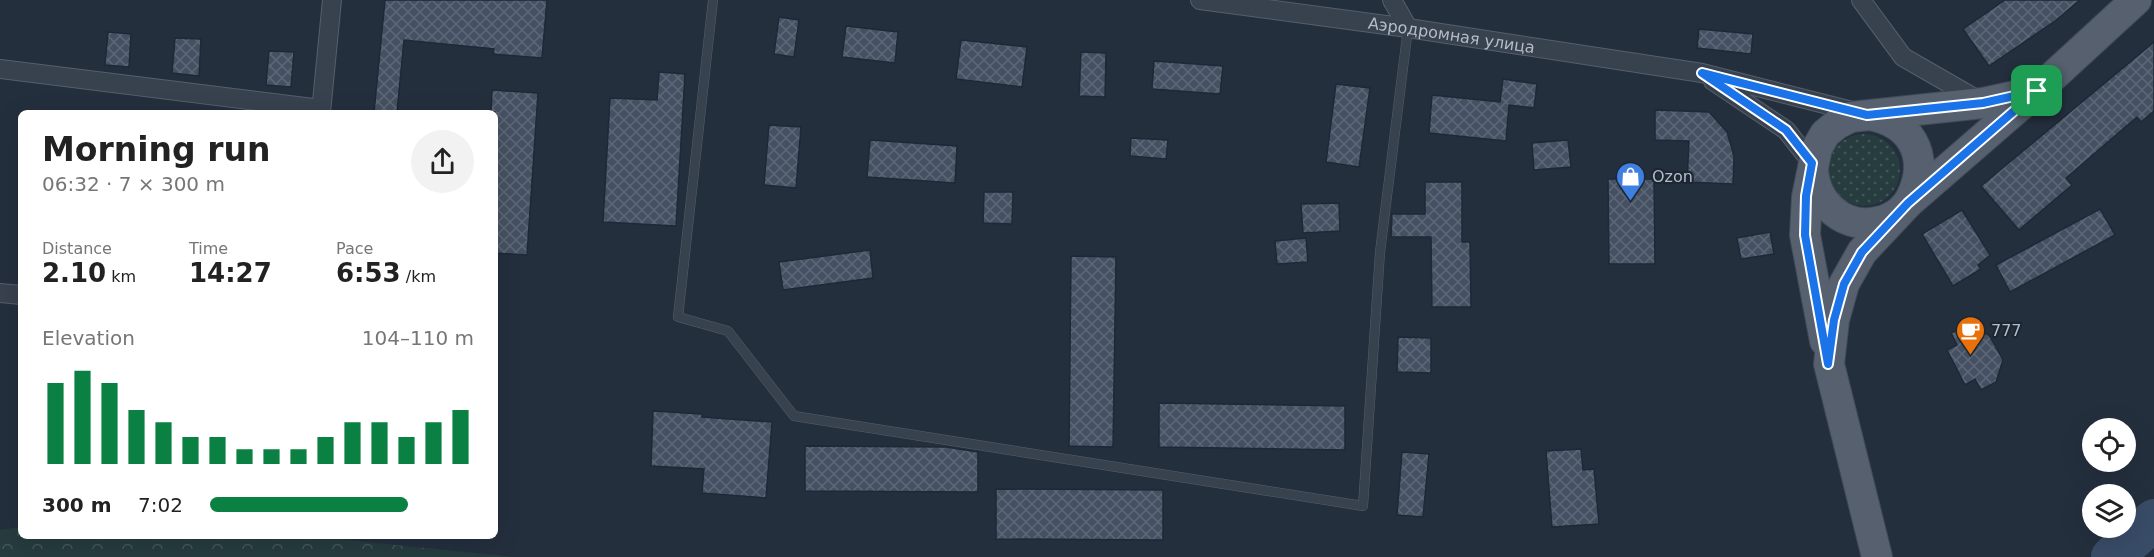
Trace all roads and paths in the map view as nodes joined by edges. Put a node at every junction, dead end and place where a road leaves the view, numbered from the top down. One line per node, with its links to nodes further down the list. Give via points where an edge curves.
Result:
1 (332, 0): 13 (street)
2 (713, 0): 7 (lane, via 678,316 729,331 794,416 1363,506 1380,252)
3 (1200, 0): 7 (street, Аэродромная улица)
4 (1392, 0): 7 (street)
5 (1861, 0): 11 (street, via 1903,57)
6 (2136, 0): 10 (main road)
7 (1408, 28): 9 (street, Аэродромная улица)
8 (0, 69): 12 (street)
9 (1702, 73): 14 (street, Аэродромная улица); 15 (street, Аэродромная улица, via 1786,130)
10 (2037, 91): 11 (main road); 16 (main road)
11 (1983, 103): 14 (main road)
12 (313, 110)
13 (321, 110)
14 (1867, 115): 15 (main road, via 1851,117 1825,134); 16 (main road, via 1899,126 1918,154 1917,188)
15 (1812, 163): 16 (main road, via 1820,197 1847,220 1864,224 1882,221); 19 (main road, via 1805,235)
16 (1903, 208): 19 (main road, via 1862,252 1844,284)
17 (0, 293): 18 (street)
18 (18, 295)
19 (1828, 364): 20 (main road)
20 (1877, 557)

